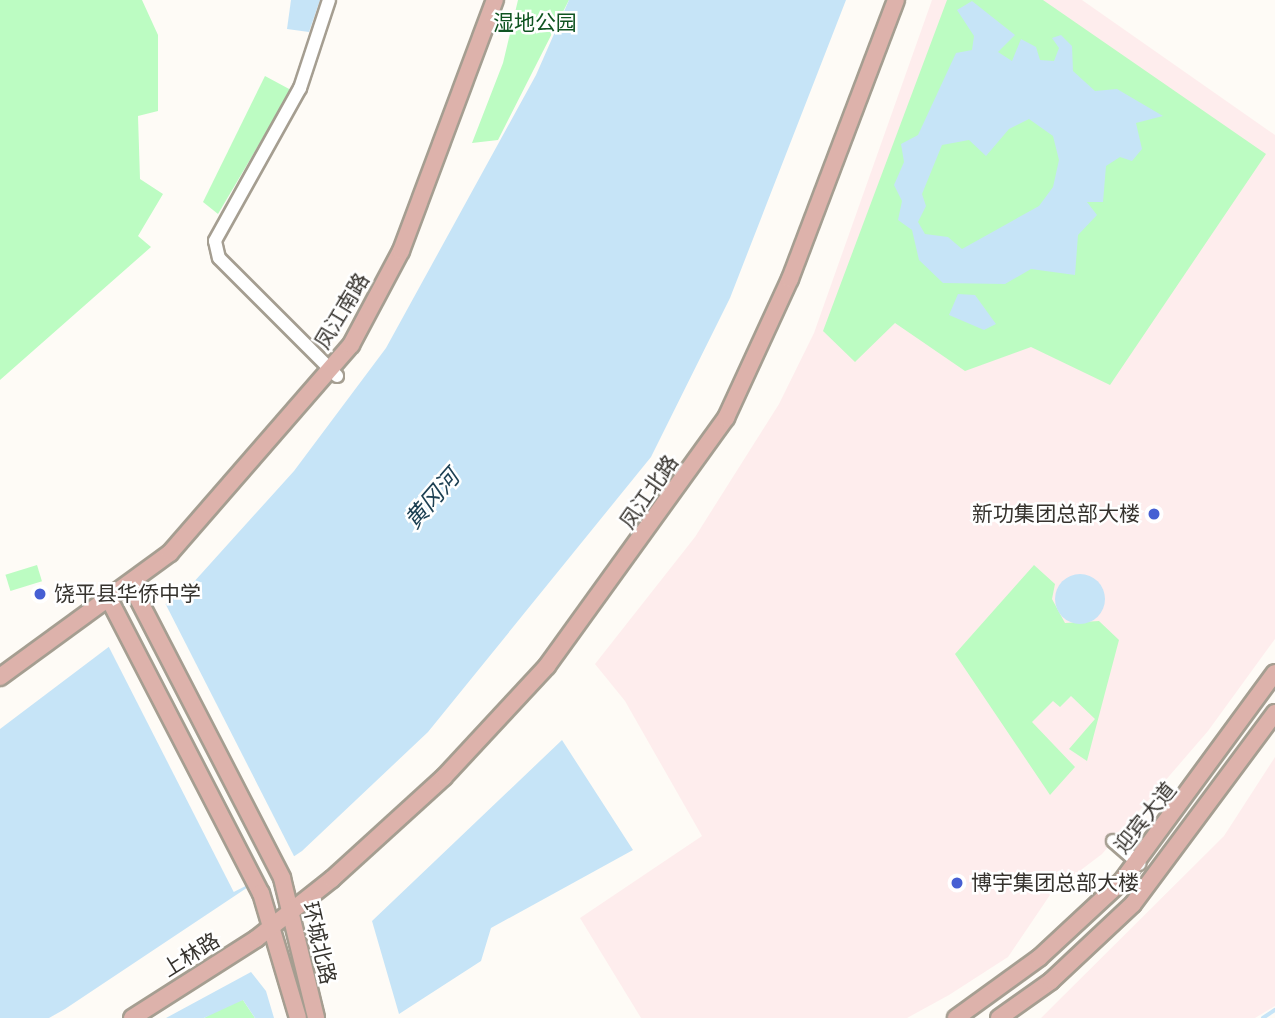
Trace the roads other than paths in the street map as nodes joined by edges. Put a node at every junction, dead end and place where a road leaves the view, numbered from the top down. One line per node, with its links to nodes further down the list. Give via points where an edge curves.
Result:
1 (329, 0): 4 (street, via 300,88 215,241 219,258)
2 (495, 0): 5 (main road, 凤江南路, via 401,251 351,345 170,553)
3 (896, 0): 15 (main road, 凤江北路, via 790,279 726,418 547,666 444,777)
4 (337, 376)
5 (131, 585): 6 (main road, 凤江南路); 15 (main road, 环城北路, via 282,878)
6 (110, 601): 8 (main road, 凤江南路); 16 (main road, 环城北路, via 261,893)
7 (1275, 673): 10 (main road, 迎宾大道)
8 (0, 677)
9 (1275, 713): 11 (main road)
10 (1188, 799): 11 (main road); 14 (main road, 迎宾大道)
11 (1206, 813): 17 (main road)
12 (1112, 841): 13 (street)
13 (1139, 864)
14 (1090, 911): 17 (main road); 18 (main road, 迎宾大道)
15 (290, 912): 16 (main road, 凤江北路); 22 (main road, 环城北路)
16 (272, 926): 20 (main road, 上林路); 21 (main road, 环城北路)
17 (1106, 929): 19 (main road)
18 (993, 991): 19 (main road); 23 (main road, 迎宾大道)
19 (1003, 1015)
20 (132, 1018)
21 (298, 1018)
22 (316, 1018)
23 (956, 1018)

